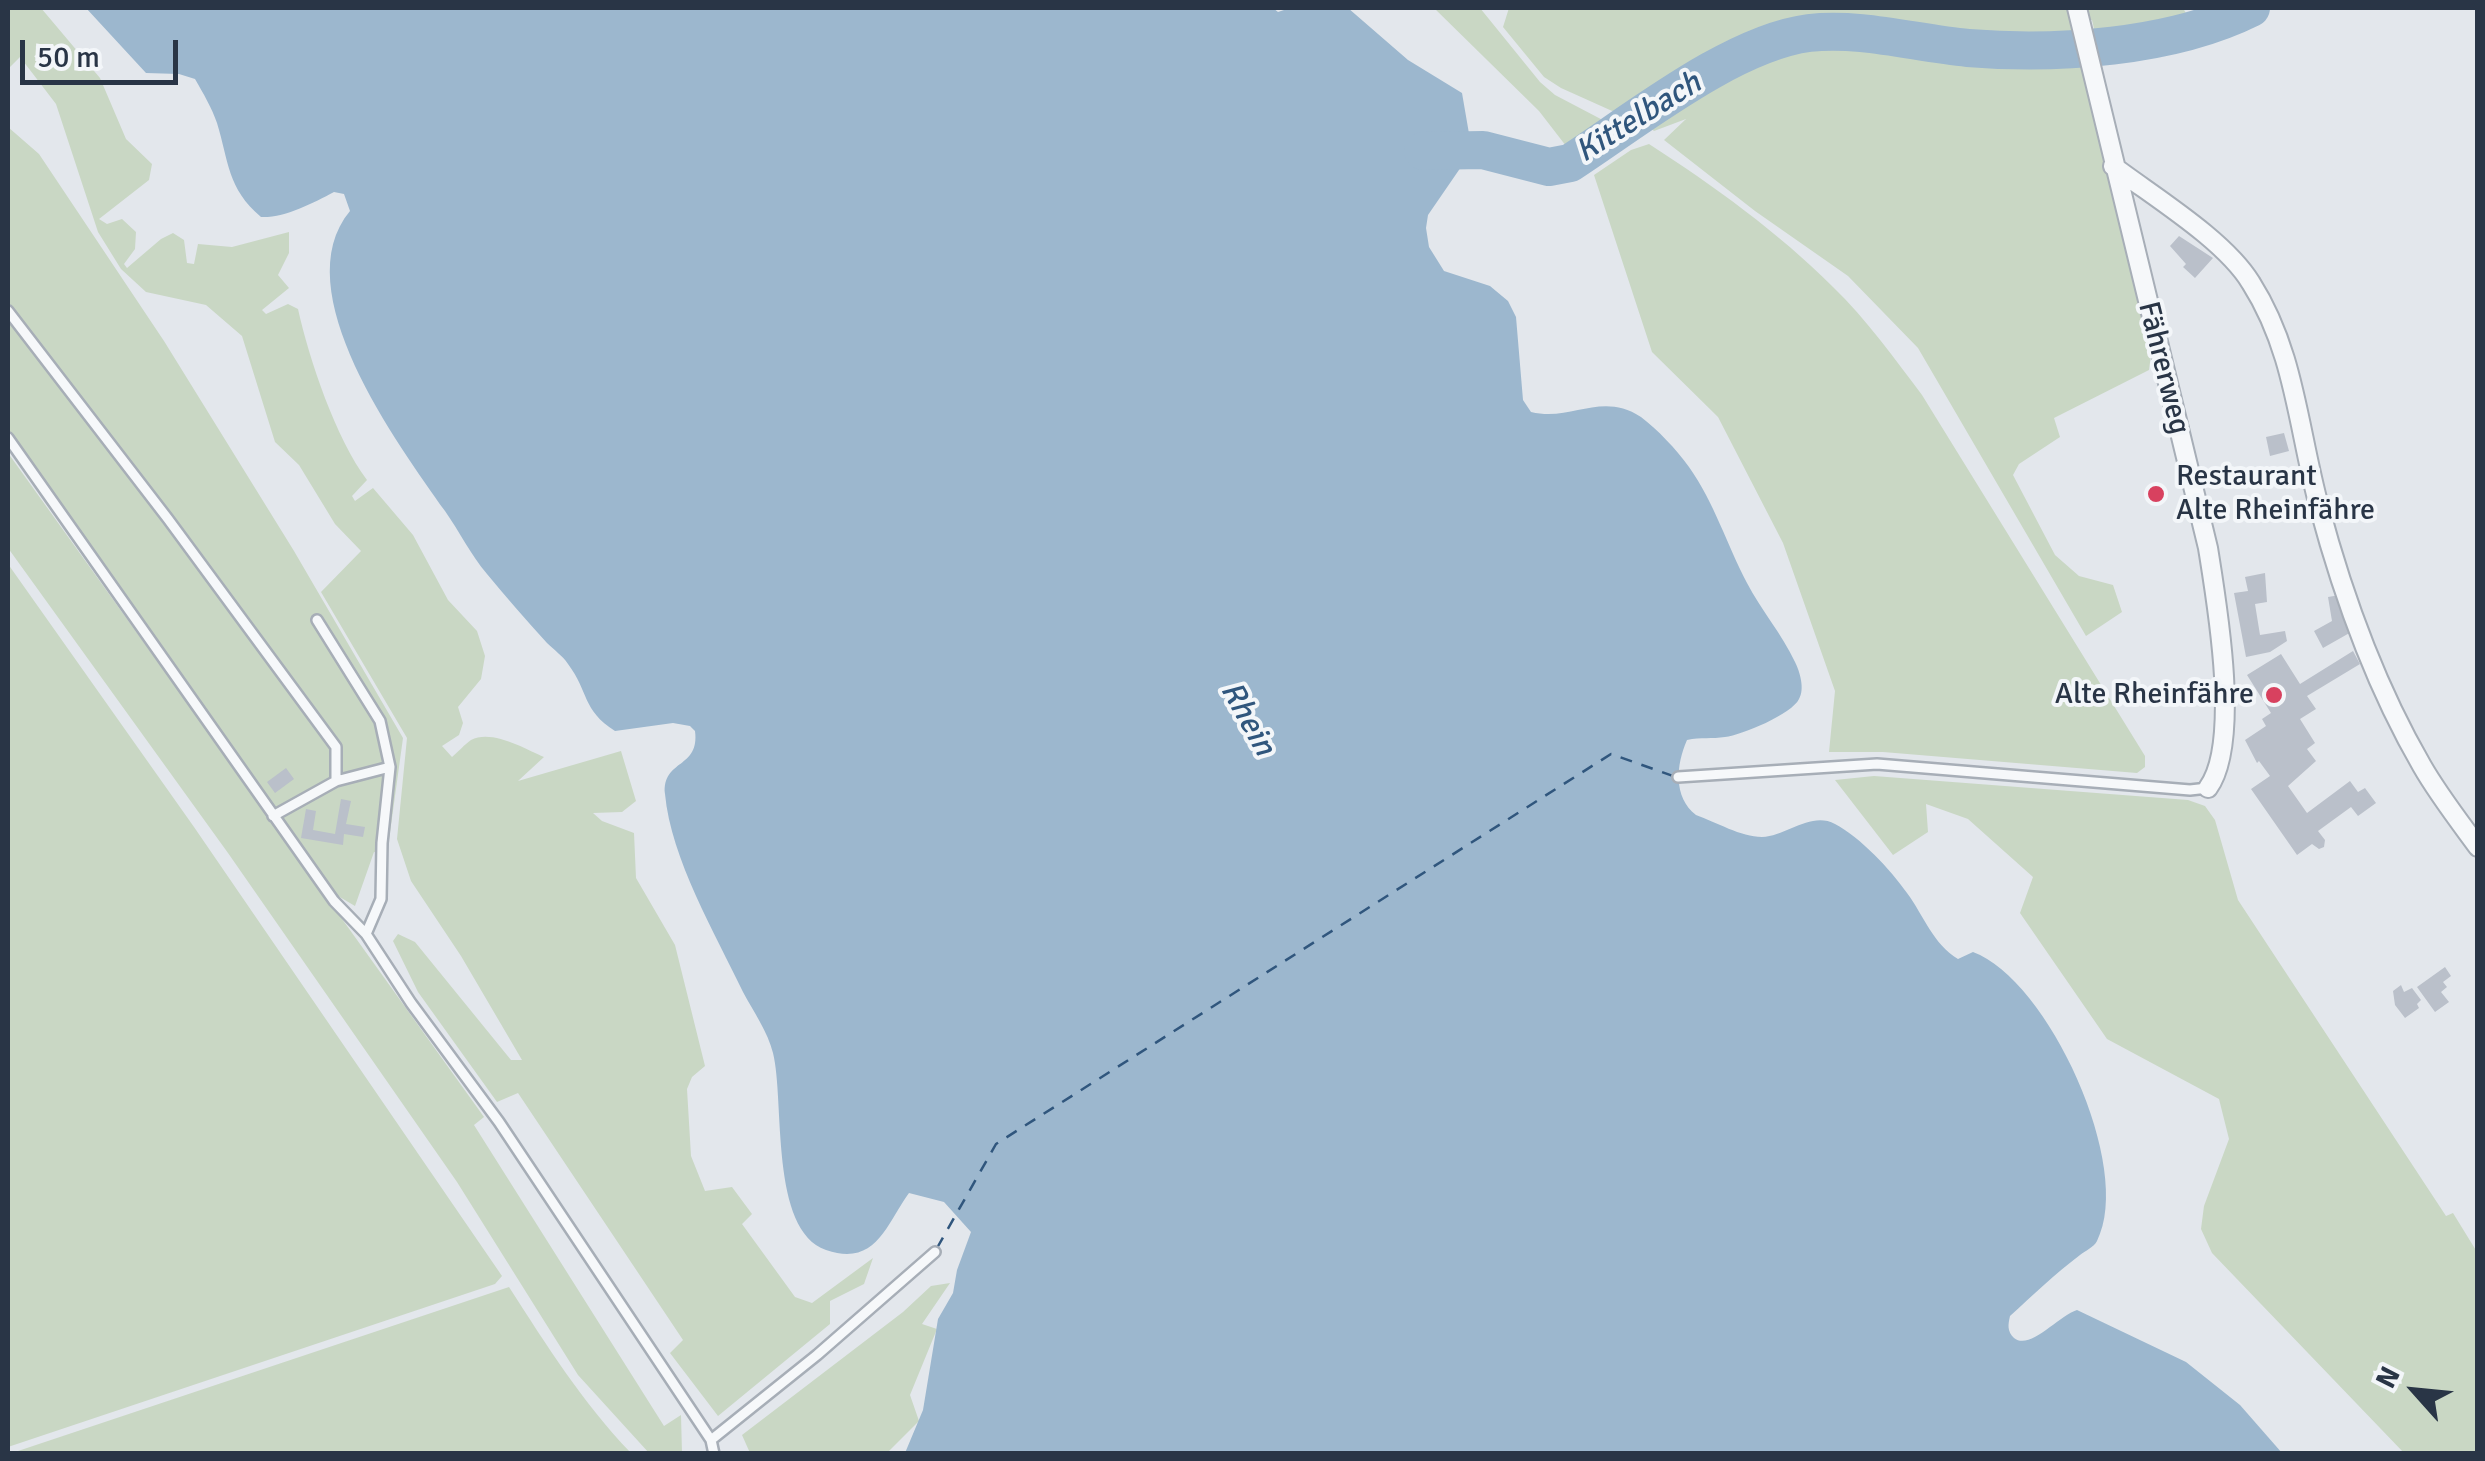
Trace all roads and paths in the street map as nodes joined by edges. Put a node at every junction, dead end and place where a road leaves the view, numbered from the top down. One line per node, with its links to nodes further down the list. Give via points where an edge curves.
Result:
1 (2079, 14): 2 (street, Fährerweg)
2 (2113, 166): 9 (street, Fährerweg, via 2218,606 2222,754); 11 (street, via 2228,253 2250,280 2293,378 2319,506 2364,646 2422,768)
3 (8, 311): 8 (lane, via 336,747)
4 (8, 438): 10 (lane)
5 (317, 620): 6 (lane, via 380,721)
6 (390, 768): 8 (lane); 12 (lane, via 381,899)
7 (1678, 777): 9 (lane, via 1877,764)
8 (336, 781): 10 (lane)
9 (2208, 788)
10 (274, 816): 12 (lane, via 334,902)
11 (2478, 847)
12 (366, 934): 14 (lane)
13 (935, 1252): 14 (lane)
14 (711, 1440): 15 (lane)
15 (714, 1454)

